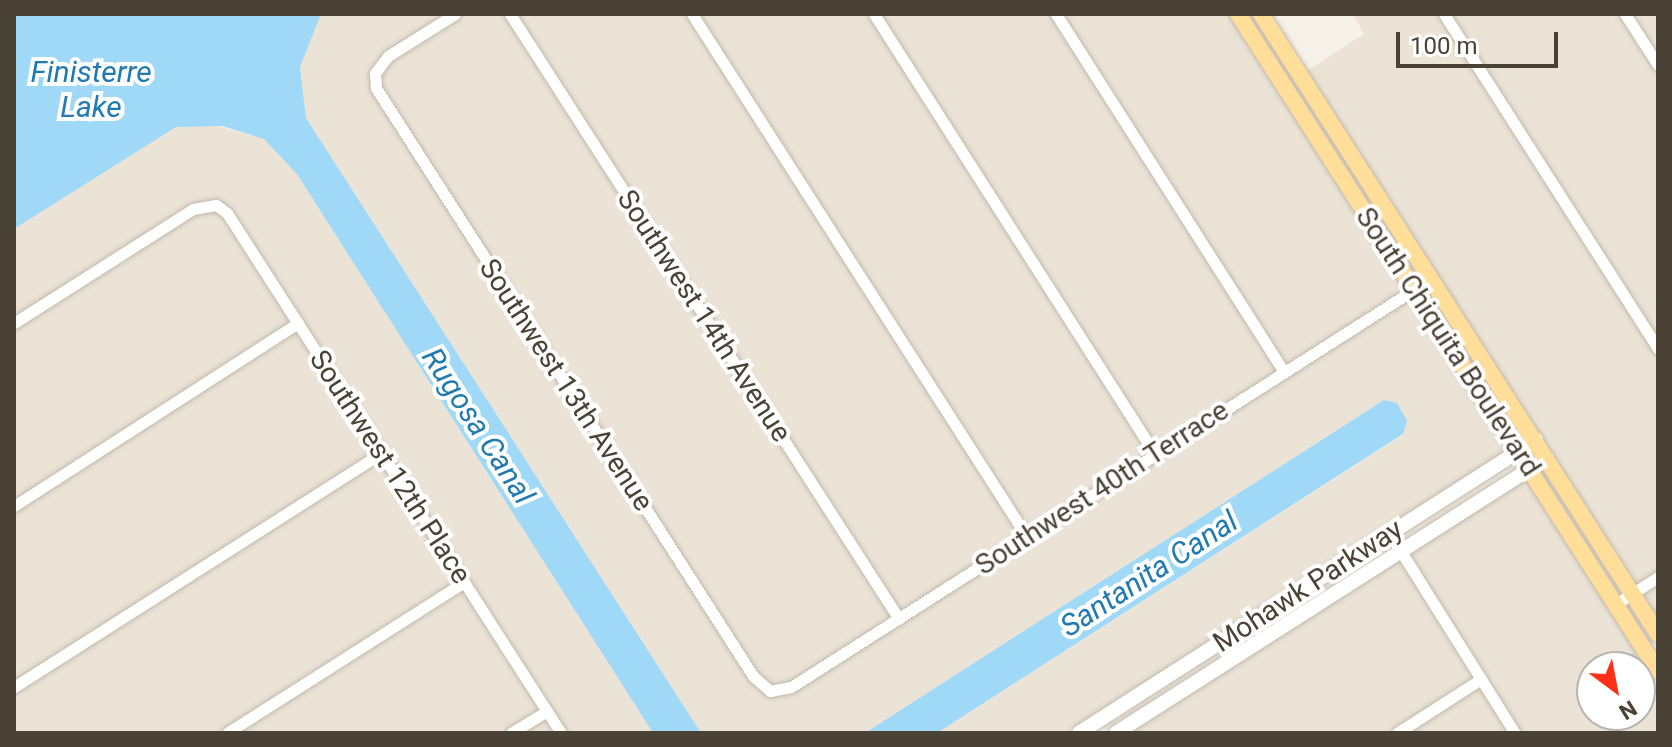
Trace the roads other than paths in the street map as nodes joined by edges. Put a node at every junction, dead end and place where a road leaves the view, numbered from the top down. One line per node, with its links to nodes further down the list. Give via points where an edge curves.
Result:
1 (455, 14): 36 (street, Southwest 13th Avenue, via 388,56 375,73 381,95 753,676)
2 (510, 14): 31 (street, Southwest 14th Avenue)
3 (692, 14): 25 (street)
4 (874, 14): 20 (street)
5 (1056, 14): 16 (street)
6 (1238, 14): 12 (main road, South Chiquita Boulevard)
7 (1261, 14): 11 (main road, South Chiquita Boulevard)
8 (1444, 14): 15 (street)
9 (1625, 14): 10 (street)
10 (1658, 65)
11 (1432, 278): 12 (street, Southwest 40th Terrace); 17 (main road, South Chiquita Boulevard)
12 (1414, 289): 16 (street, Southwest 40th Terrace); 18 (main road, South Chiquita Boulevard)
13 (14, 323): 14 (street, Southwest 12th Place, via 183,215 216,205 227,213)
14 (298, 323): 19 (street, Southwest 12th Place); 23 (street)
15 (1658, 349)
16 (1284, 372): 20 (street, Southwest 40th Terrace)
17 (1536, 440): 18 (street, Mohawk Parkway); 21 (main road, South Chiquita Boulevard)
18 (1519, 451): 22 (main road, South Chiquita Boulevard); 24 (street, Mohawk Parkway)
19 (381, 453): 28 (street, Southwest 12th Place); 35 (street)
20 (1155, 454): 25 (street, Southwest 40th Terrace)
21 (1547, 458): 22 (street, Mohawk Parkway); 29 (main road, South Chiquita Boulevard)
22 (1529, 469): 26 (street, Mohawk Parkway); 30 (main road, South Chiquita Boulevard)
23 (14, 506)
24 (1390, 534): 26 (street); 41 (street, Mohawk Parkway)
25 (1027, 537): 31 (street, Southwest 40th Terrace)
26 (1401, 551): 34 (street); 42 (street, Mohawk Parkway)
27 (1658, 577): 29 (street)
28 (464, 582): 37 (street, Southwest 12th Place); 38 (street)
29 (1633, 593): 30 (street); 32 (main road, South Chiquita Boulevard)
30 (1616, 604): 33 (main road, South Chiquita Boulevard)
31 (899, 619): 36 (street, Southwest 40th Terrace, via 791,687)
32 (1658, 634)
33 (1658, 671)
34 (1481, 679): 43 (street); 44 (street)
35 (14, 687)
36 (770, 691)
37 (547, 711): 39 (street); 40 (street, Southwest 12th Place)
38 (227, 733)
39 (511, 733)
40 (561, 733)
41 (1079, 733)
42 (1116, 733)
43 (1397, 733)
44 (1515, 733)

